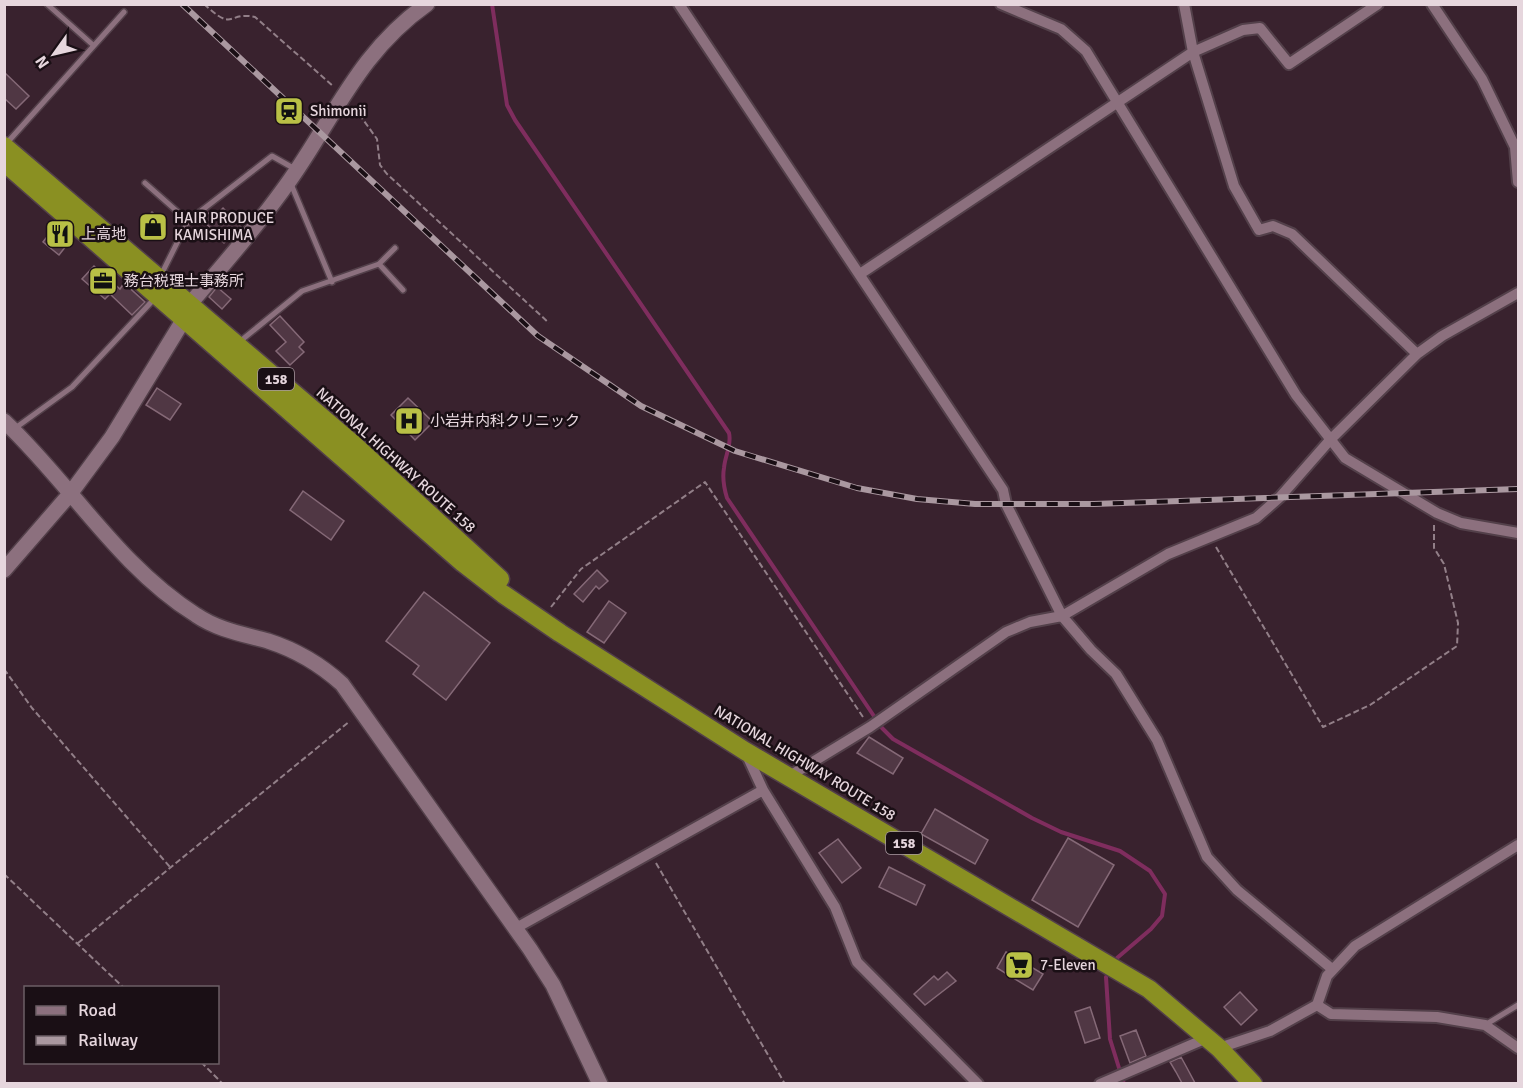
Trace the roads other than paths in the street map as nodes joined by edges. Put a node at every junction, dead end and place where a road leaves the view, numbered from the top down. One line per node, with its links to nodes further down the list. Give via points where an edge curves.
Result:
1 (47, 4): 9 (lane)
2 (427, 4): 14 (street, via 370,56)
3 (679, 4): 20 (street)
4 (1001, 4): 11 (street, via 1061,29 1086,51)
5 (1184, 4): 10 (street)
6 (1378, 4): 10 (street, via 1288,64 1260,28 1243,30)
7 (1432, 4): 15 (street, via 1482,79 1515,147)
8 (124, 12): 9 (lane)
9 (93, 45): 12 (lane)
10 (1192, 52): 11 (street); 27 (street, via 1234,186 1259,230 1273,226 1292,234)
11 (1118, 103): 20 (street); 29 (street, via 1296,395)
12 (4, 146): 22 (highway, NATIONAL HIGHWAY ROUTE 158 / 158)
13 (4, 162): 22 (highway, NATIONAL HIGHWAY ROUTE 158 / 158)
14 (293, 175): 17 (lane, via 273,156); 21 (lane); 25 (street)
15 (1518, 182)
16 (145, 183): 17 (lane)
17 (188, 221): 22 (lane)
18 (395, 248): 19 (lane)
19 (379, 264): 21 (lane); 23 (lane)
20 (860, 274): 33 (street, via 1003,490 1006,504)
21 (332, 282): 26 (lane, via 302,291)
22 (158, 288): 25 (highway, NATIONAL HIGHWAY ROUTE 158 / 158); 28 (lane, via 72,387)
23 (403, 290)
24 (1518, 293): 27 (street)
25 (187, 312): 26 (highway, NATIONAL HIGHWAY ROUTE 158 / 158); 30 (street, via 132,408); 34 (highway, NATIONAL HIGHWAY ROUTE 158 / 158, via 463,563)
26 (236, 345): 34 (highway, NATIONAL HIGHWAY ROUTE 158 / 158, via 360,450)
27 (1417, 354): 29 (street)
28 (9, 425): 30 (street)
29 (1330, 440): 31 (street, via 1345,458 1437,513 1461,523); 33 (street, via 1256,518 1168,554)
30 (70, 494): 32 (street); 39 (street, via 171,598 216,626 311,659 342,684)
31 (1518, 533)
32 (4, 570)
33 (1062, 616): 36 (street, via 1030,622 1006,632 876,724); 40 (street, via 1116,674 1156,740 1207,856 1237,890)
34 (542, 619): 35 (highway, NATIONAL HIGHWAY ROUTE 158 / 158)
35 (745, 751): 36 (highway, NATIONAL HIGHWAY ROUTE 158 / 158); 37 (street)
36 (788, 777): 44 (highway, NATIONAL HIGHWAY ROUTE 158 / 158, via 1149,989)
37 (763, 790): 39 (street); 47 (street, via 835,907 858,962)
38 (1518, 845): 40 (street, via 1355,946)
39 (516, 928): 46 (street, via 553,985)
40 (1332, 969): 41 (street)
41 (1317, 1005): 43 (street, via 1331,1014 1437,1017); 44 (street, via 1270,1031)
42 (1518, 1005): 43 (lane)
43 (1485, 1025): 45 (street)
44 (1213, 1043): 48 (street); 49 (highway, NATIONAL HIGHWAY ROUTE 158 / 158)
45 (1518, 1048)
46 (600, 1083)
47 (978, 1083)
48 (1100, 1083)
49 (1253, 1083)

